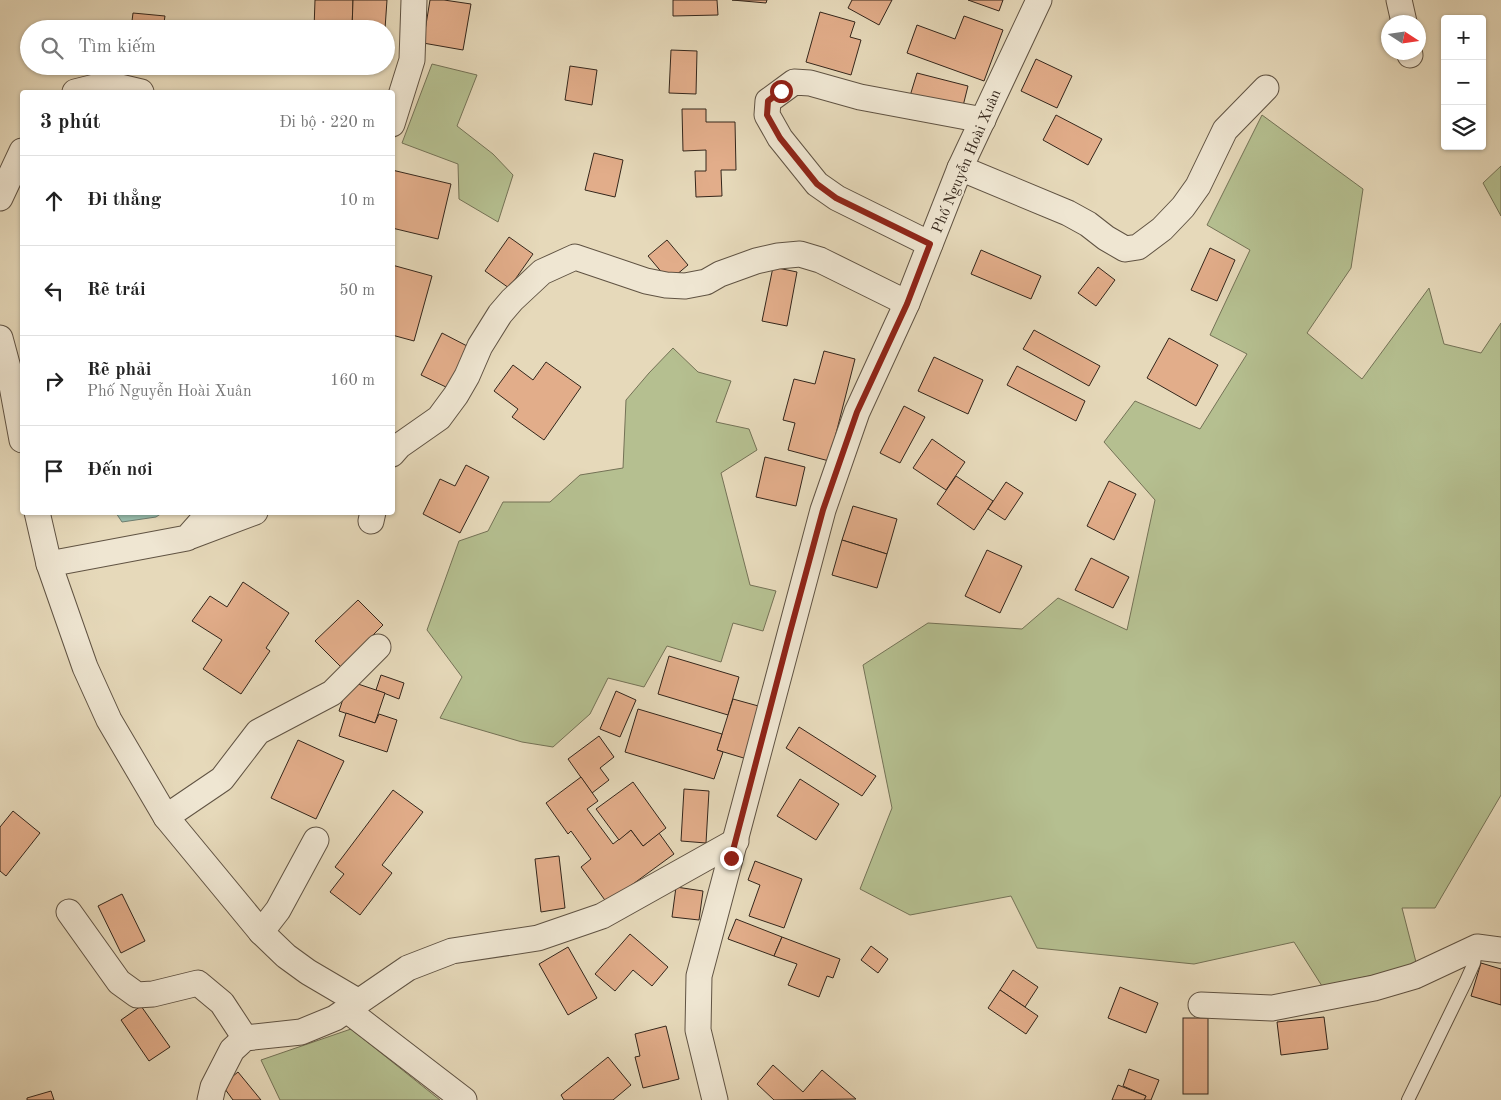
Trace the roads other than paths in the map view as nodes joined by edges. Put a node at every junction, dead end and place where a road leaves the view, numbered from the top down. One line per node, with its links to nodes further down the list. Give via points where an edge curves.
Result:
1 (414, 0): 8 (street, via 412,60)
2 (1039, 0): 9 (street, Phố Nguyễn Hoài Xuân)
3 (1400, 0): 4 (street)
4 (1403, 15)
5 (1266, 88): 11 (street, via 1225,130 1198,186 1183,207 1138,247 1125,249 1068,213)
6 (83, 90): 7 (street, via 108,84)
7 (133, 90)
8 (395, 114)
9 (983, 120): 11 (street, Phố Nguyễn Hoài Xuân); 13 (street, via 860,97 810,83 794,82 768,101 767,115 780,138 817,184 836,198)
10 (20, 155): 12 (street)
11 (960, 168): 13 (street, Phố Nguyễn Hoài Xuân)
12 (0, 198)
13 (930, 244): 14 (street, Phố Nguyễn Hoài Xuân)
14 (907, 304): 17 (street, via 820,260 800,254 756,261 706,282 685,286 646,282 575,257 542,272 512,300 480,346 467,376 439,418); 26 (street, Phố Nguyễn Hoài Xuân, via 857,412 823,510)
15 (0, 338): 16 (street)
16 (20, 429)
17 (395, 451)
18 (38, 515): 22 (street)
19 (207, 515): 21 (street)
20 (247, 515): 21 (street)
21 (186, 538): 22 (street)
22 (49, 564): 24 (street, via 85,667 105,711)
23 (378, 647): 24 (street, via 332,693 258,732 222,779)
24 (166, 817): 28 (street)
25 (316, 840): 28 (street, via 278,910)
26 (736, 841): 31 (street, via 602,916 538,938 452,951 408,968); 35 (street, Phố Nguyễn Hoài Xuân, via 699,976 698,1030)
27 (69, 912): 32 (street, via 118,982 136,995 198,983 222,1003)
28 (261, 932): 31 (street, via 286,956)
29 (1489, 949): 30 (street, via 1374,988 1272,1008); 36 (lane, via 1474,963)
30 (1201, 1005)
31 (353, 1006): 32 (street, via 335,1018 301,1032); 34 (street)
32 (245, 1038): 33 (street, via 232,1050)
33 (210, 1100)
34 (464, 1100)
35 (715, 1100)
36 (1408, 1100)

